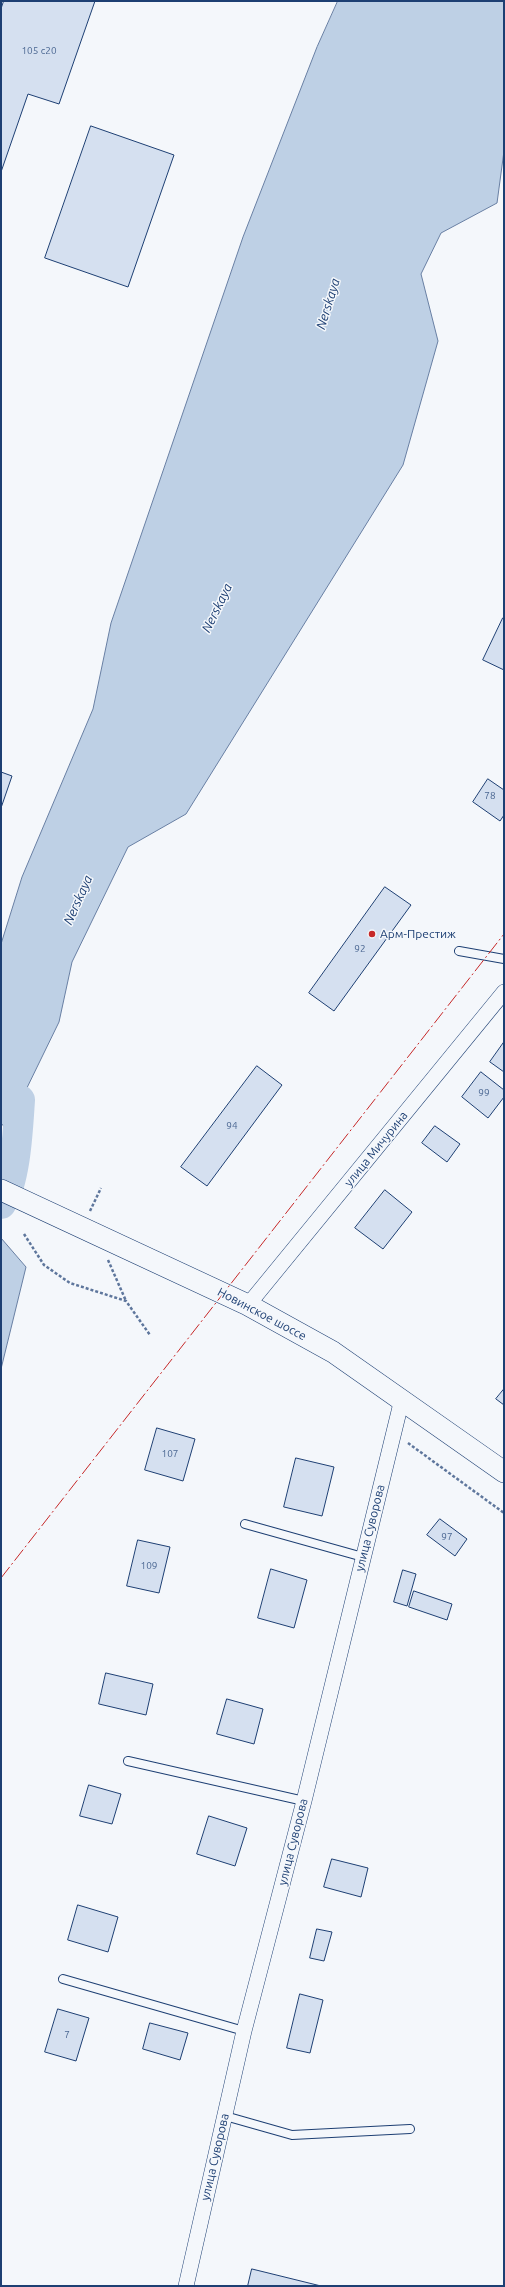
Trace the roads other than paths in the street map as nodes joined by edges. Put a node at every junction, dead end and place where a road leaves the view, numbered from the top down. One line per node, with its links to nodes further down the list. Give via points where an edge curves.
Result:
1 (459, 951): 2 (lane)
2 (504, 959)
3 (504, 992): 5 (street, улица Мичурина)
4 (1, 1190): 5 (street, Новинское шоссе, via 85,1219)
5 (248, 1305): 6 (street, Новинское шоссе, via 333,1352)
6 (402, 1399): 7 (street, Новинское шоссе); 9 (street, улица Суворова)
7 (504, 1472)
8 (245, 1524): 9 (lane)
9 (363, 1557): 11 (street, улица Суворова)
10 (128, 1761): 11 (lane)
11 (304, 1801): 13 (street, улица Суворова)
12 (63, 1979): 13 (lane)
13 (244, 2031): 14 (street, улица Суворова)
14 (225, 2116): 15 (lane, via 292,2135); 16 (street, улица Суворова)
15 (410, 2129)
16 (186, 2286)

